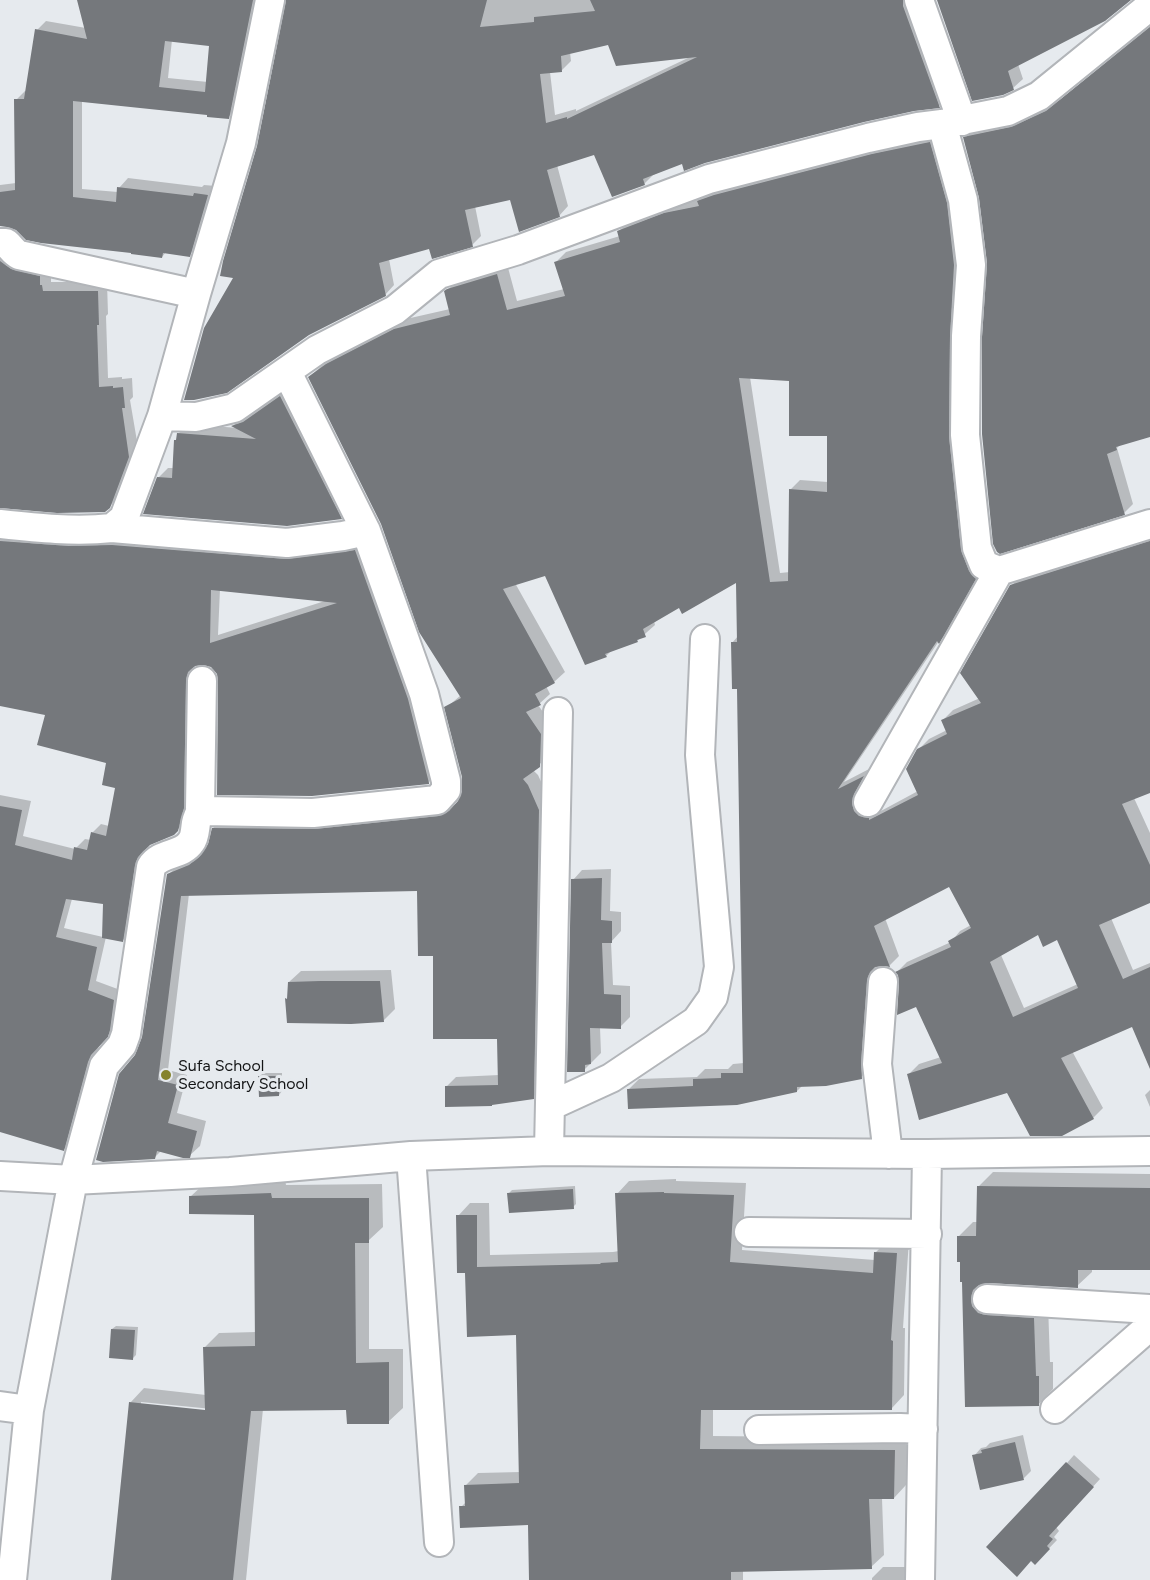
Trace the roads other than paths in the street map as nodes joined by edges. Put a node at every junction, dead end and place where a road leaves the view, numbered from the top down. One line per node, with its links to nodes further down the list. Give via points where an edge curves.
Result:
1 (270, 0): 6 (street, via 241,143)
2 (919, 0): 4 (street)
3 (1150, 6): 4 (street, via 1039,96 1008,111)
4 (952, 122): 7 (street, via 868,138 709,179 518,250 439,274 395,310 317,350); 13 (street, via 971,266 965,435 977,548 984,565)
5 (0, 243): 6 (street, via 6,243 19,255)
6 (196, 294): 8 (street)
7 (287, 372): 8 (street, via 234,408 196,417); 12 (street)
8 (162, 416): 11 (street, via 124,518)
9 (0, 524): 11 (street, via 44,529)
10 (1150, 524): 13 (street)
11 (112, 528): 12 (street, via 287,543)
12 (366, 531): 18 (street, via 424,694 446,790 436,800 313,813)
13 (999, 571): 17 (street)
14 (705, 639): 20 (street, via 700,756 719,967 713,997 696,1021 611,1078)
15 (202, 681): 18 (street)
16 (558, 712): 20 (street)
17 (868, 802)
18 (202, 809): 27 (street, via 192,841 154,861 151,867 126,1034 104,1066)
19 (883, 982): 23 (street, via 877,1064)
20 (550, 1106): 21 (street)
21 (549, 1151): 23 (street); 25 (street)
22 (1150, 1151): 24 (street)
23 (888, 1154): 24 (street)
24 (927, 1154): 29 (street)
25 (411, 1156): 27 (street, via 230,1172); 38 (street)
26 (0, 1176): 27 (street)
27 (73, 1180): 35 (street)
28 (749, 1232): 29 (street)
29 (927, 1234): 37 (street)
30 (987, 1299): 31 (street)
31 (1150, 1309)
32 (1150, 1326): 34 (street)
33 (0, 1406): 35 (street)
34 (1055, 1409)
35 (29, 1410): 39 (street)
36 (759, 1430): 37 (street)
37 (922, 1430): 40 (street)
38 (439, 1542)
39 (12, 1580)
40 (920, 1580)

